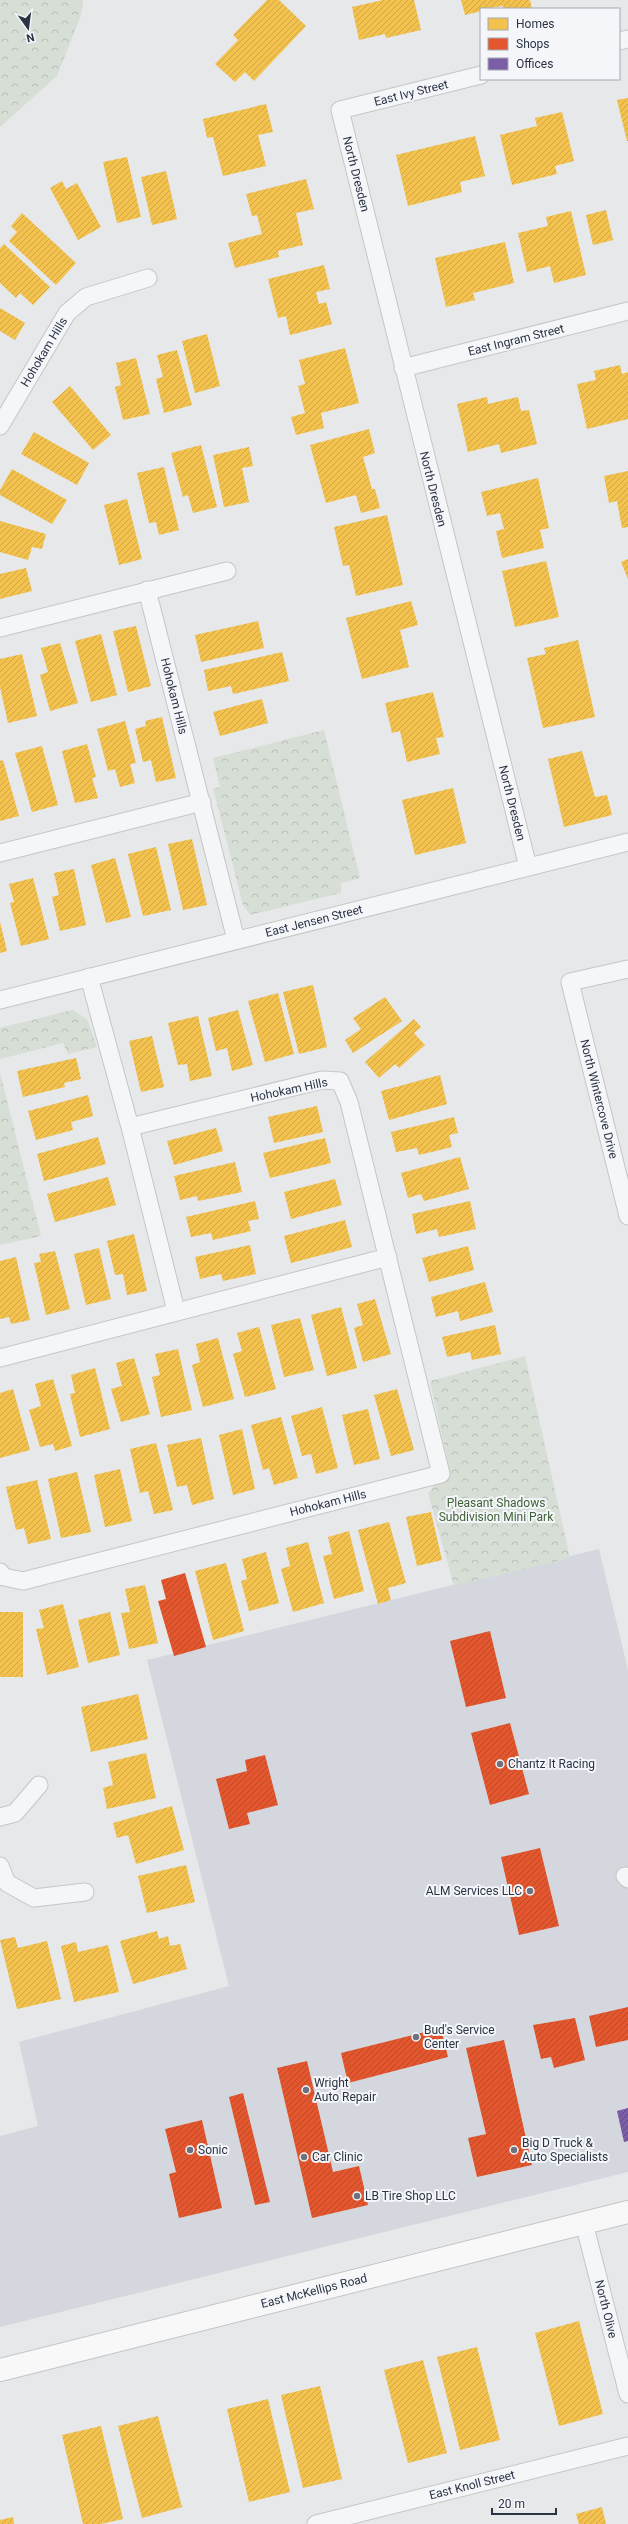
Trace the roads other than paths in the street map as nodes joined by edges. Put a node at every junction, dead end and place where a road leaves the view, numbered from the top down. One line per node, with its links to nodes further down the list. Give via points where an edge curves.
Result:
1 (480, 75): 2 (street, East Ivy Street)
2 (340, 110): 5 (street, North Dresden)
3 (148, 278): 6 (street, Hohokam Hills, via 86,296 67,313)
4 (628, 311): 5 (street, East Ingram Street)
5 (403, 368): 13 (street, North Dresden)
6 (0, 426)
7 (227, 572): 8 (street)
8 (147, 590): 9 (street); 10 (street, Hohokam Hills)
9 (0, 628)
10 (202, 802): 12 (street); 14 (street, Hohokam Hills)
11 (628, 842): 13 (street, East Jensen Street)
12 (0, 853)
13 (528, 867): 14 (street, East Jensen Street)
14 (236, 940): 16 (street, East Jensen Street)
15 (628, 969): 19 (street, North Wintercove Drive, via 570,982)
16 (90, 977): 17 (street, East Jensen Street); 18 (street)
17 (0, 1000)
18 (130, 1127): 20 (street, Hohokam Hills, via 322,1080 340,1081 349,1102); 21 (street)
19 (628, 1216)
20 (388, 1257): 21 (street); 23 (street, Hohokam Hills, via 441,1474 23,1580 4,1577)
21 (176, 1311): 22 (street)
22 (0, 1358)
23 (0, 1572)
24 (39, 1785): 25 (street, via 15,1813)
25 (0, 1817)
26 (0, 1866): 27 (street, via 7,1883 34,1898)
27 (85, 1892)
28 (628, 2212): 29 (main road, East McKellips Road)
29 (584, 2223): 30 (main road, East McKellips Road); 31 (street, North Olive)
30 (0, 2370)
31 (628, 2394)
32 (628, 2446): 33 (street, East Knoll Street)
33 (316, 2524)

